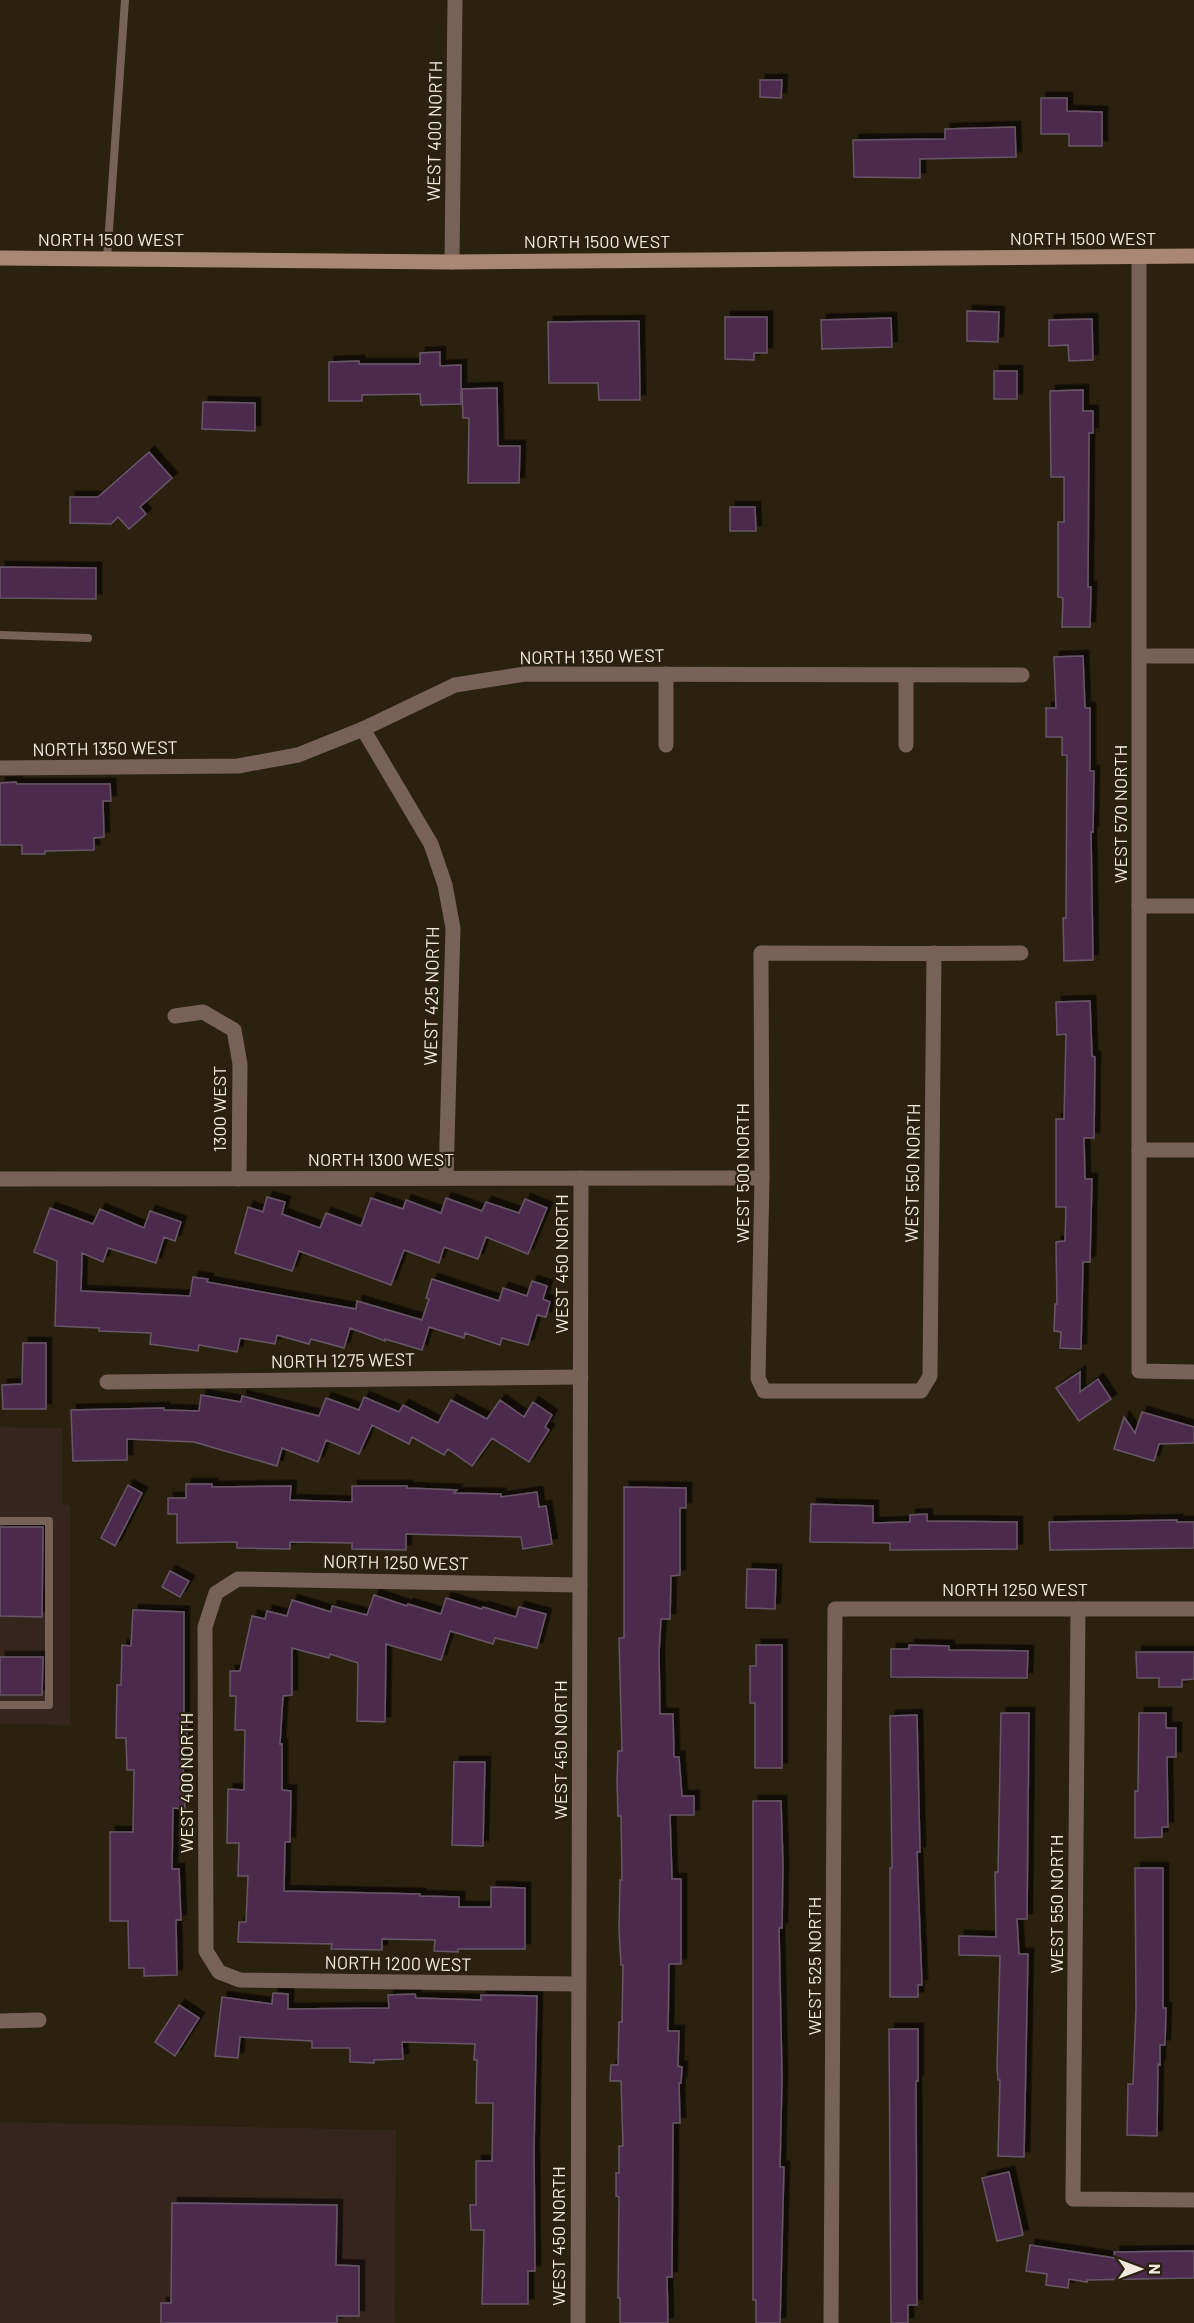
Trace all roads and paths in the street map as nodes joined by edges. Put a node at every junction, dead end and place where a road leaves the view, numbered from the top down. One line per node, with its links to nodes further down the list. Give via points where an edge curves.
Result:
1 (125, 0): 6 (lane)
2 (455, 0): 7 (street, WEST 400 NORTH)
3 (1139, 256): 4 (street, NORTH 1500 WEST); 7 (street, NORTH 1500 WEST); 10 (street, WEST 570 NORTH)
4 (1194, 256)
5 (0, 258): 6 (street, NORTH 1500 WEST)
6 (107, 259): 7 (street, NORTH 1500 WEST)
7 (452, 262)
8 (0, 635): 9 (lane)
9 (88, 638)
10 (1139, 656): 11 (street); 19 (street, WEST 570 NORTH)
11 (1194, 656)
12 (666, 674): 13 (street, NORTH 1350 WEST); 15 (street, NORTH 1350 WEST, via 525,674 455,685); 16 (street)
13 (906, 675): 14 (street, NORTH 1350 WEST); 17 (street)
14 (1022, 675)
15 (363, 729): 18 (street, NORTH 1350 WEST, via 298,755 238,766); 26 (street, WEST 425 NORTH, via 431,844 445,885 453,928)
16 (666, 745)
17 (906, 745)
18 (0, 768)
19 (1139, 906): 20 (street); 24 (street, WEST 570 NORTH)
20 (1194, 906)
21 (934, 953): 22 (street); 28 (street, WEST 500 NORTH, via 761,953); 34 (street, WEST 550 NORTH, via 930,1376 921,1391)
22 (1021, 953)
23 (175, 1016): 30 (street, 1300 WEST, via 203,1012 234,1030 240,1064)
24 (1139, 1150): 25 (street); 31 (street, WEST 570 NORTH, via 1139,1371)
25 (1194, 1150)
26 (446, 1178): 27 (street, NORTH 1300 WEST); 30 (street, NORTH 1300 WEST)
27 (581, 1178): 28 (street, NORTH 1300 WEST); 32 (street, WEST 450 NORTH)
28 (762, 1178): 34 (street, WEST 500 NORTH, via 758,1378)
29 (0, 1179): 30 (street, NORTH 1300 WEST)
30 (239, 1179)
31 (1194, 1372)
32 (580, 1377): 33 (street, NORTH 1275 WEST); 36 (street, WEST 450 NORTH)
33 (107, 1383)
34 (764, 1391)
35 (0, 1521): 41 (lane, via 49,1521 49,1705)
36 (580, 1585): 37 (street, NORTH 1250 WEST, via 238,1579); 43 (street, WEST 450 NORTH)
37 (216, 1593): 42 (street, WEST 400 NORTH, via 205,1627 206,1952)
38 (835, 1609): 39 (street, NORTH 1250 WEST); 48 (street, WEST 525 NORTH)
39 (1078, 1609): 40 (street, NORTH 1250 WEST); 46 (street, WEST 550 NORTH, via 1073,2199)
40 (1194, 1610)
41 (0, 1705)
42 (219, 1972): 43 (street, NORTH 1200 WEST, via 240,1980)
43 (579, 1984): 47 (street, WEST 450 NORTH)
44 (39, 2020): 45 (street)
45 (0, 2021)
46 (1194, 2200)
47 (578, 2323)
48 (831, 2323)

